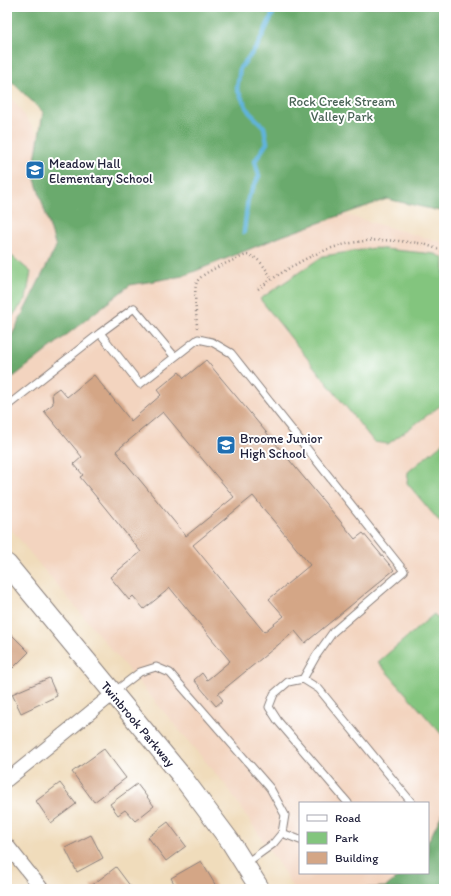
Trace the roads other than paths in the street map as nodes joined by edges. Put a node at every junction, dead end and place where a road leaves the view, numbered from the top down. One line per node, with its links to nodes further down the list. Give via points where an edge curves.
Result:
1 (100, 333): 2 (lane, via 134,308); 2 (lane, via 140,384); 3 (lane)
2 (174, 356): 5 (lane, via 198,339 212,342 231,353 404,571 333,632)
3 (7, 406)
4 (7, 564): 6 (street, Twinbrook Parkway)
5 (303, 679): 8 (lane, via 288,682 274,694 269,707); 9 (lane, via 319,689)
6 (112, 694): 7 (street); 10 (lane, via 140,672 156,667 170,673 270,788 285,815); 13 (street, Twinbrook Parkway, via 180,774)
7 (7, 780)
8 (347, 802)
9 (411, 802)
10 (282, 833): 11 (lane); 13 (lane, via 273,844)
11 (299, 840)
12 (7, 845): 14 (street)
13 (245, 864): 15 (street, Twinbrook Parkway)
14 (42, 889)
15 (260, 889)

